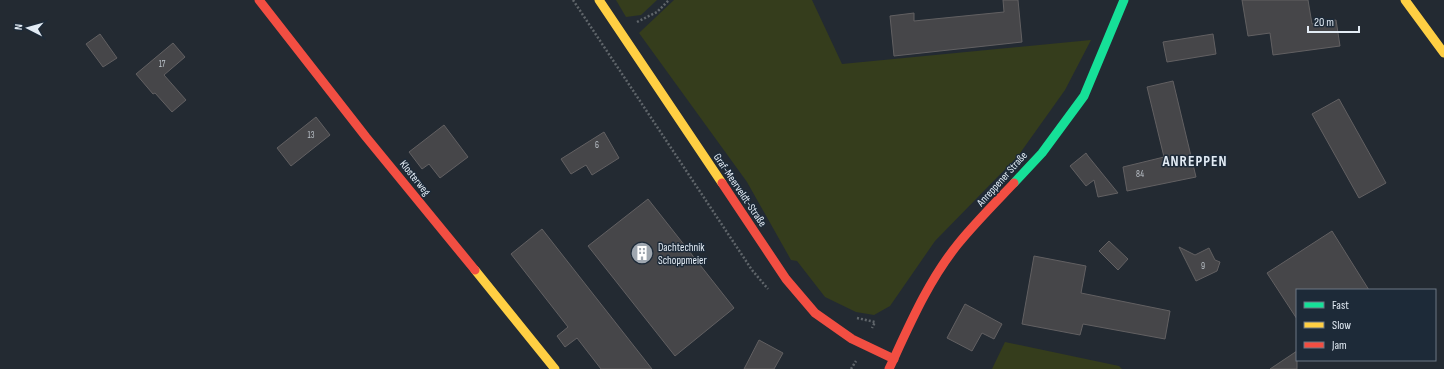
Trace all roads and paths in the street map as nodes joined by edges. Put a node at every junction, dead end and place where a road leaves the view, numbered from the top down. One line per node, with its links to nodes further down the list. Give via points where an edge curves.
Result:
1 (259, 0): 11 (main road, Klosterweg, via 371,143)
2 (574, 0): 9 (path)
3 (599, 0): 7 (main road, Graf-Meerveldt-Straße)
4 (669, 0): 7 (path, via 646,19)
5 (1124, 0): 10 (main road, Anreppener Straße, via 1084,96 1042,153 951,255 923,298)
6 (1405, 0): 8 (main road)
7 (618, 29): 10 (main road, Graf-Meerveldt-Straße, via 786,279 815,313 852,339)
8 (1444, 53)
9 (763, 285)
10 (894, 359): 12 (main road, Anreppener Straße)
11 (555, 369)
12 (889, 369)

